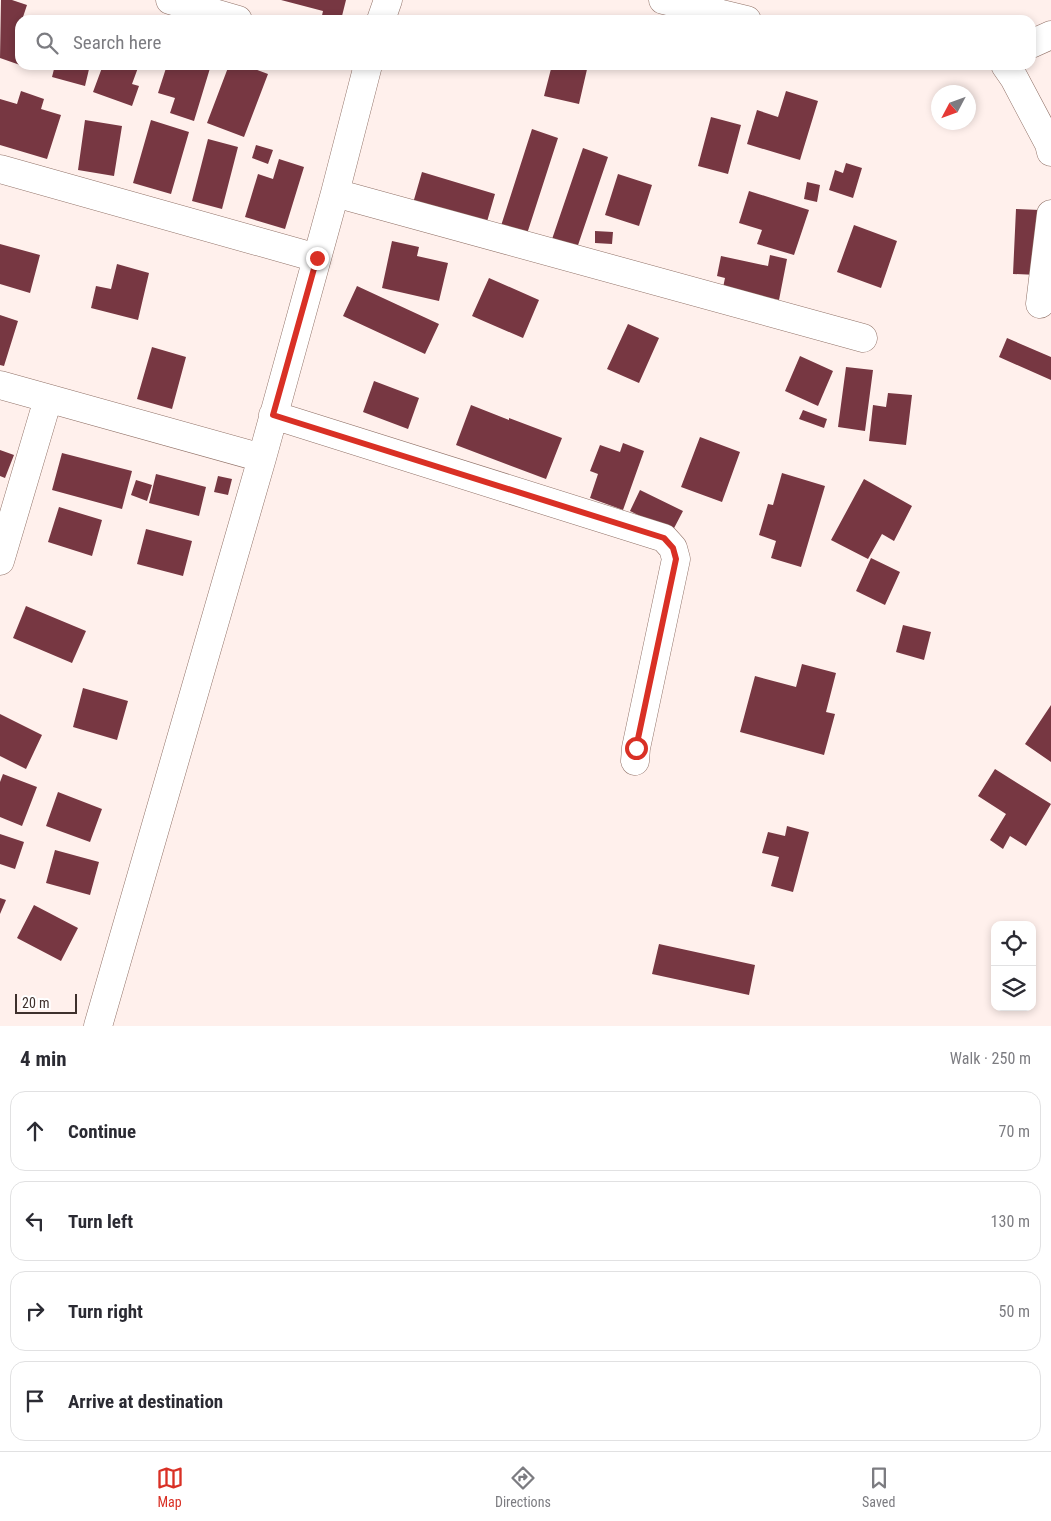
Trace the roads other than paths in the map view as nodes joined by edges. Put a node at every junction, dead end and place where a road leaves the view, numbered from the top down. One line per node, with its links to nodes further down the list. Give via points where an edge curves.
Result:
1 (170, 0): 4 (street)
2 (388, 0): 5 (street)
3 (663, 0): 6 (street)
4 (221, 15)
5 (383, 15)
6 (726, 15)
7 (1051, 35): 8 (street)
8 (1036, 42)
9 (367, 70): 13 (street)
10 (1008, 70): 11 (street)
11 (1051, 152)
12 (0, 169): 15 (street)
13 (335, 193): 15 (street); 17 (street)
14 (1051, 214): 16 (street)
15 (317, 258): 20 (street)
16 (1040, 304)
17 (863, 338)
18 (0, 385): 19 (street)
19 (48, 399): 21 (street); 22 (street)
20 (273, 415): 21 (street); 23 (street, via 664,538 673,548 676,559)
21 (262, 458): 24 (street)
22 (0, 561)
23 (635, 761)
24 (98, 1026)

